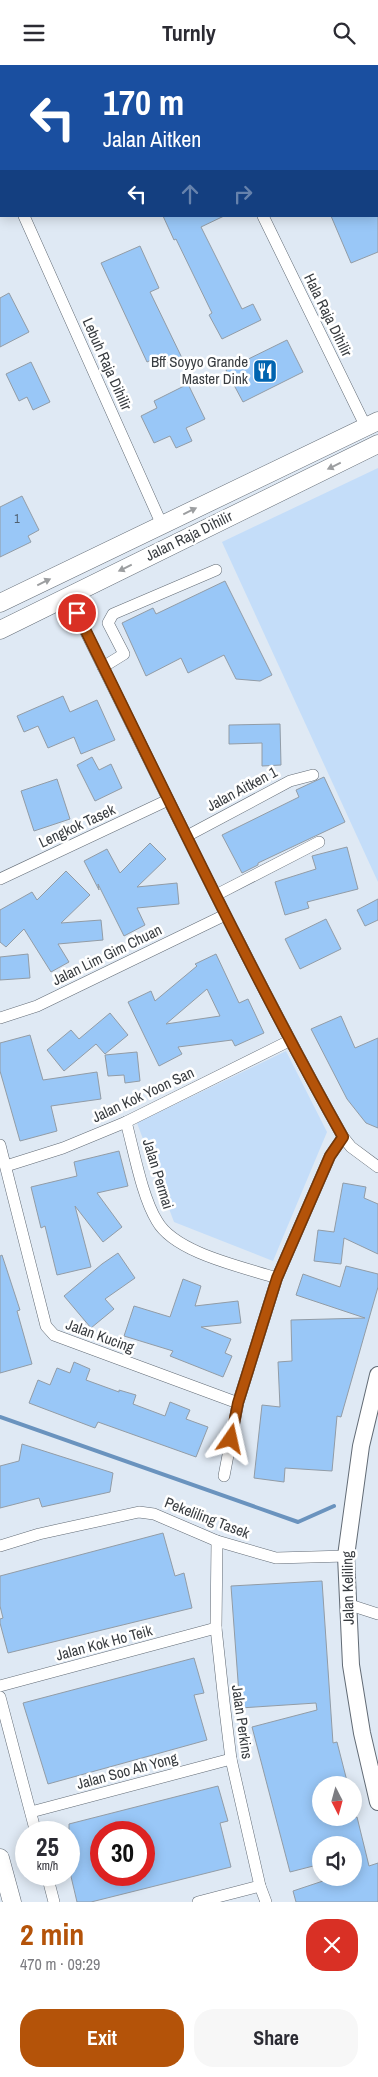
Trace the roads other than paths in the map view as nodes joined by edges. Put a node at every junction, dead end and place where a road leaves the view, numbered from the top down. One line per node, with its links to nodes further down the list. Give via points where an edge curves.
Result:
1 (24, 217): 5 (street, Lebuh Raja Dihilir)
2 (264, 217): 3 (street, Hala Raja Dihilir)
3 (372, 424): 5 (main road, Jalan Raja Dihilir, one-way to 3)
4 (378, 445): 7 (main road, Jalan Raja Dihilir, one-way to 7)
5 (162, 525): 8 (main road, Jalan Raja Dihilir, one-way to 5)
6 (216, 570): 10 (street, via 113,614 108,623 124,654)
7 (68, 596): 9 (main road, Jalan Raja Dihilir); 10 (street)
8 (0, 603)
9 (0, 631)
10 (103, 667): 12 (street)
11 (313, 775): 13 (street, Jalan Aitken 1, via 290,781)
12 (168, 800): 13 (street); 15 (street, Lengkok Tasek)
13 (187, 836): 16 (street)
14 (319, 842): 16 (street)
15 (0, 879)
16 (216, 895): 17 (street)
17 (225, 915): 18 (street, Jalan Lim Gim Chuan, via 37,1006); 19 (street)
18 (0, 1018)
19 (289, 1041): 20 (street, Jalan Kok Yoon San); 21 (street)
20 (126, 1122): 23 (street, Jalan Kok Yoon San, via 62,1149); 25 (street, Jalan Permai, via 149,1206 170,1237 191,1249)
21 (343, 1137): 24 (street); 25 (street, via 330,1156)
22 (0, 1145): 23 (street, Jalan Kucing)
23 (6, 1166): 27 (street, Jalan Kucing, via 49,1331)
24 (378, 1167)
25 (277, 1278): 27 (street)
26 (378, 1375): 31 (main road, Jalan Keliling, via 361,1446)
27 (238, 1403): 28 (street)
28 (224, 1476)
29 (216, 1541): 30 (street, Pekeliling Tasek, via 154,1514 139,1512); 31 (street, Pekeliling Tasek, via 276,1558); 34 (street, Jalan Perkins)
30 (0, 1546)
31 (346, 1555): 32 (main road, Jalan Keliling)
32 (347, 1604): 33 (street); 38 (main road, Jalan Keliling, via 351,1665)
33 (378, 1614)
34 (216, 1629): 35 (street, Jalan Kok Ho Teik); 37 (street, Jalan Perkins)
35 (0, 1686)
36 (0, 1697): 39 (street)
37 (231, 1759): 39 (street, Jalan Soo Ah Yong); 43 (street, Jalan Perkins)
38 (378, 1802)
39 (31, 1812): 40 (street)
40 (33, 1821)
41 (0, 1858): 44 (main road)
42 (50, 1886): 45 (street)
43 (260, 1886): 46 (street); 47 (street, Jalan Perkins)
44 (12, 1902)
45 (54, 1902)
46 (198, 1902)
47 (266, 1902)

